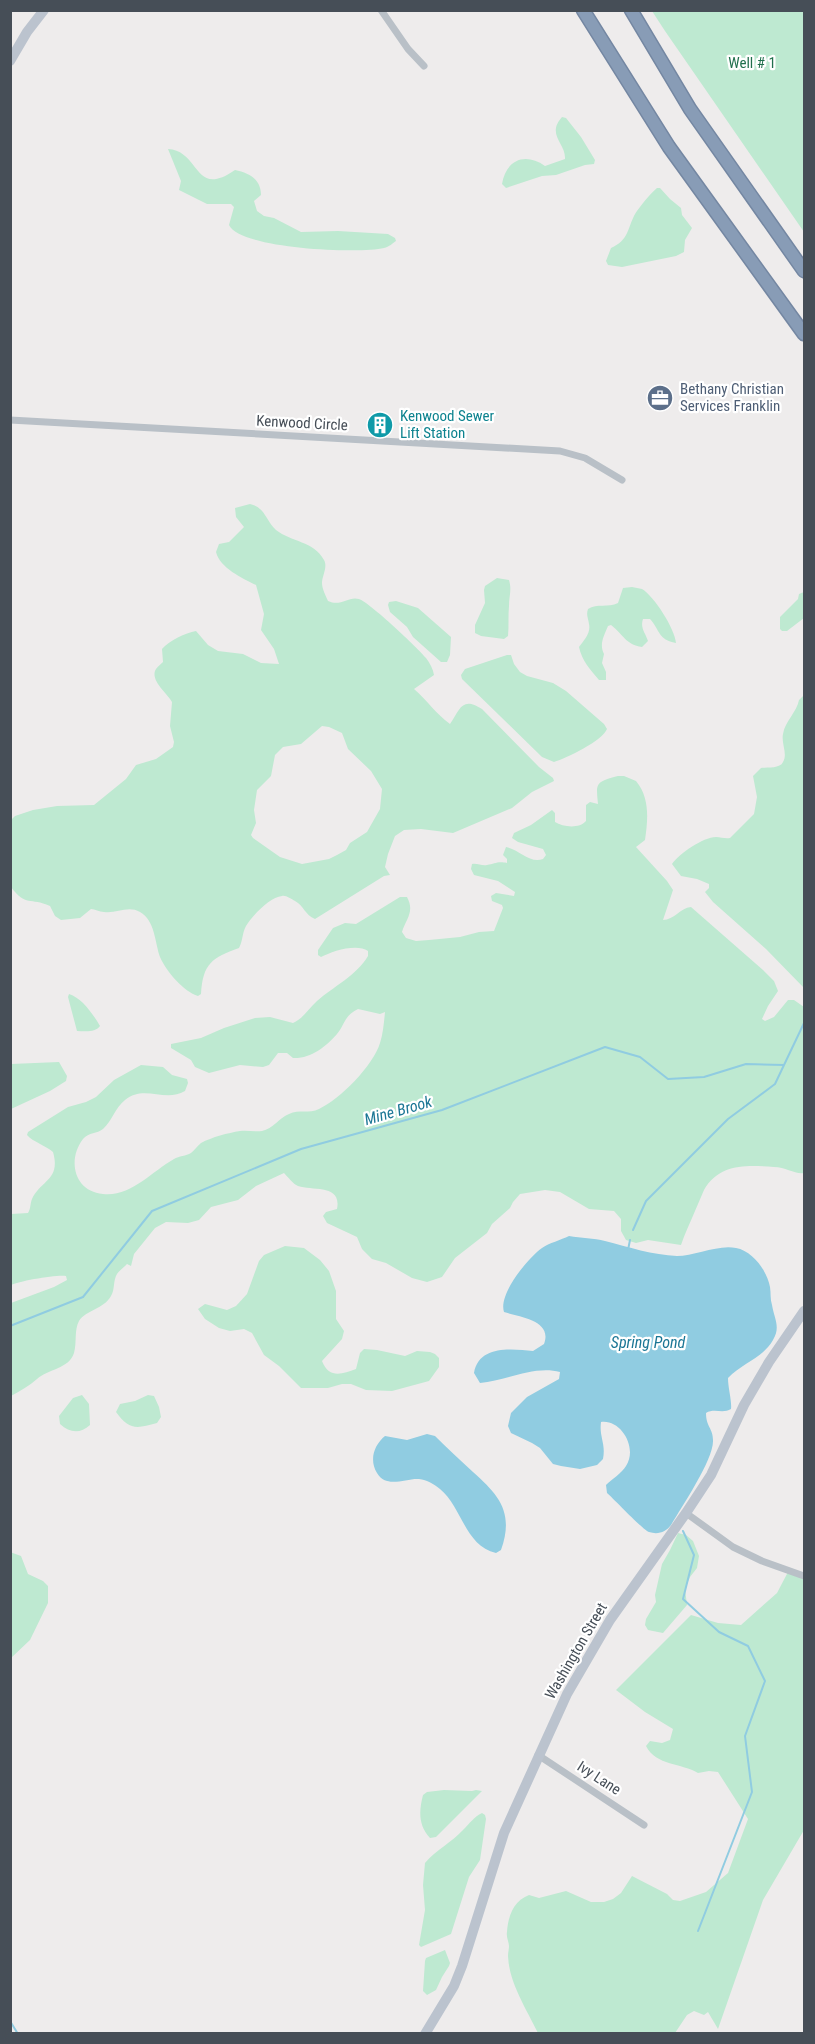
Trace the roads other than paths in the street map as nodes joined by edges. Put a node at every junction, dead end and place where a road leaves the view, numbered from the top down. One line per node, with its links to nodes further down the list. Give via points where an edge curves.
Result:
1 (44, 10): 5 (main road)
2 (381, 10): 6 (street)
3 (583, 10): 8 (highway, via 669,147)
4 (631, 10): 7 (highway, via 690,109)
5 (10, 61)
6 (424, 66)
7 (804, 271)
8 (804, 334)
9 (10, 420): 10 (street, Kenwood Circle, via 560,451 592,461)
10 (622, 480)
11 (804, 1311): 12 (main road, Washington Street, via 769,1362 711,1475)
12 (686, 1513): 13 (street, via 733,1547); 14 (main road, Washington Street, via 610,1620)
13 (804, 1576)
14 (538, 1755): 15 (street, Ivy Lane); 16 (main road, Washington Street, via 504,1833 454,1986)
15 (644, 1825)
16 (426, 2034)

